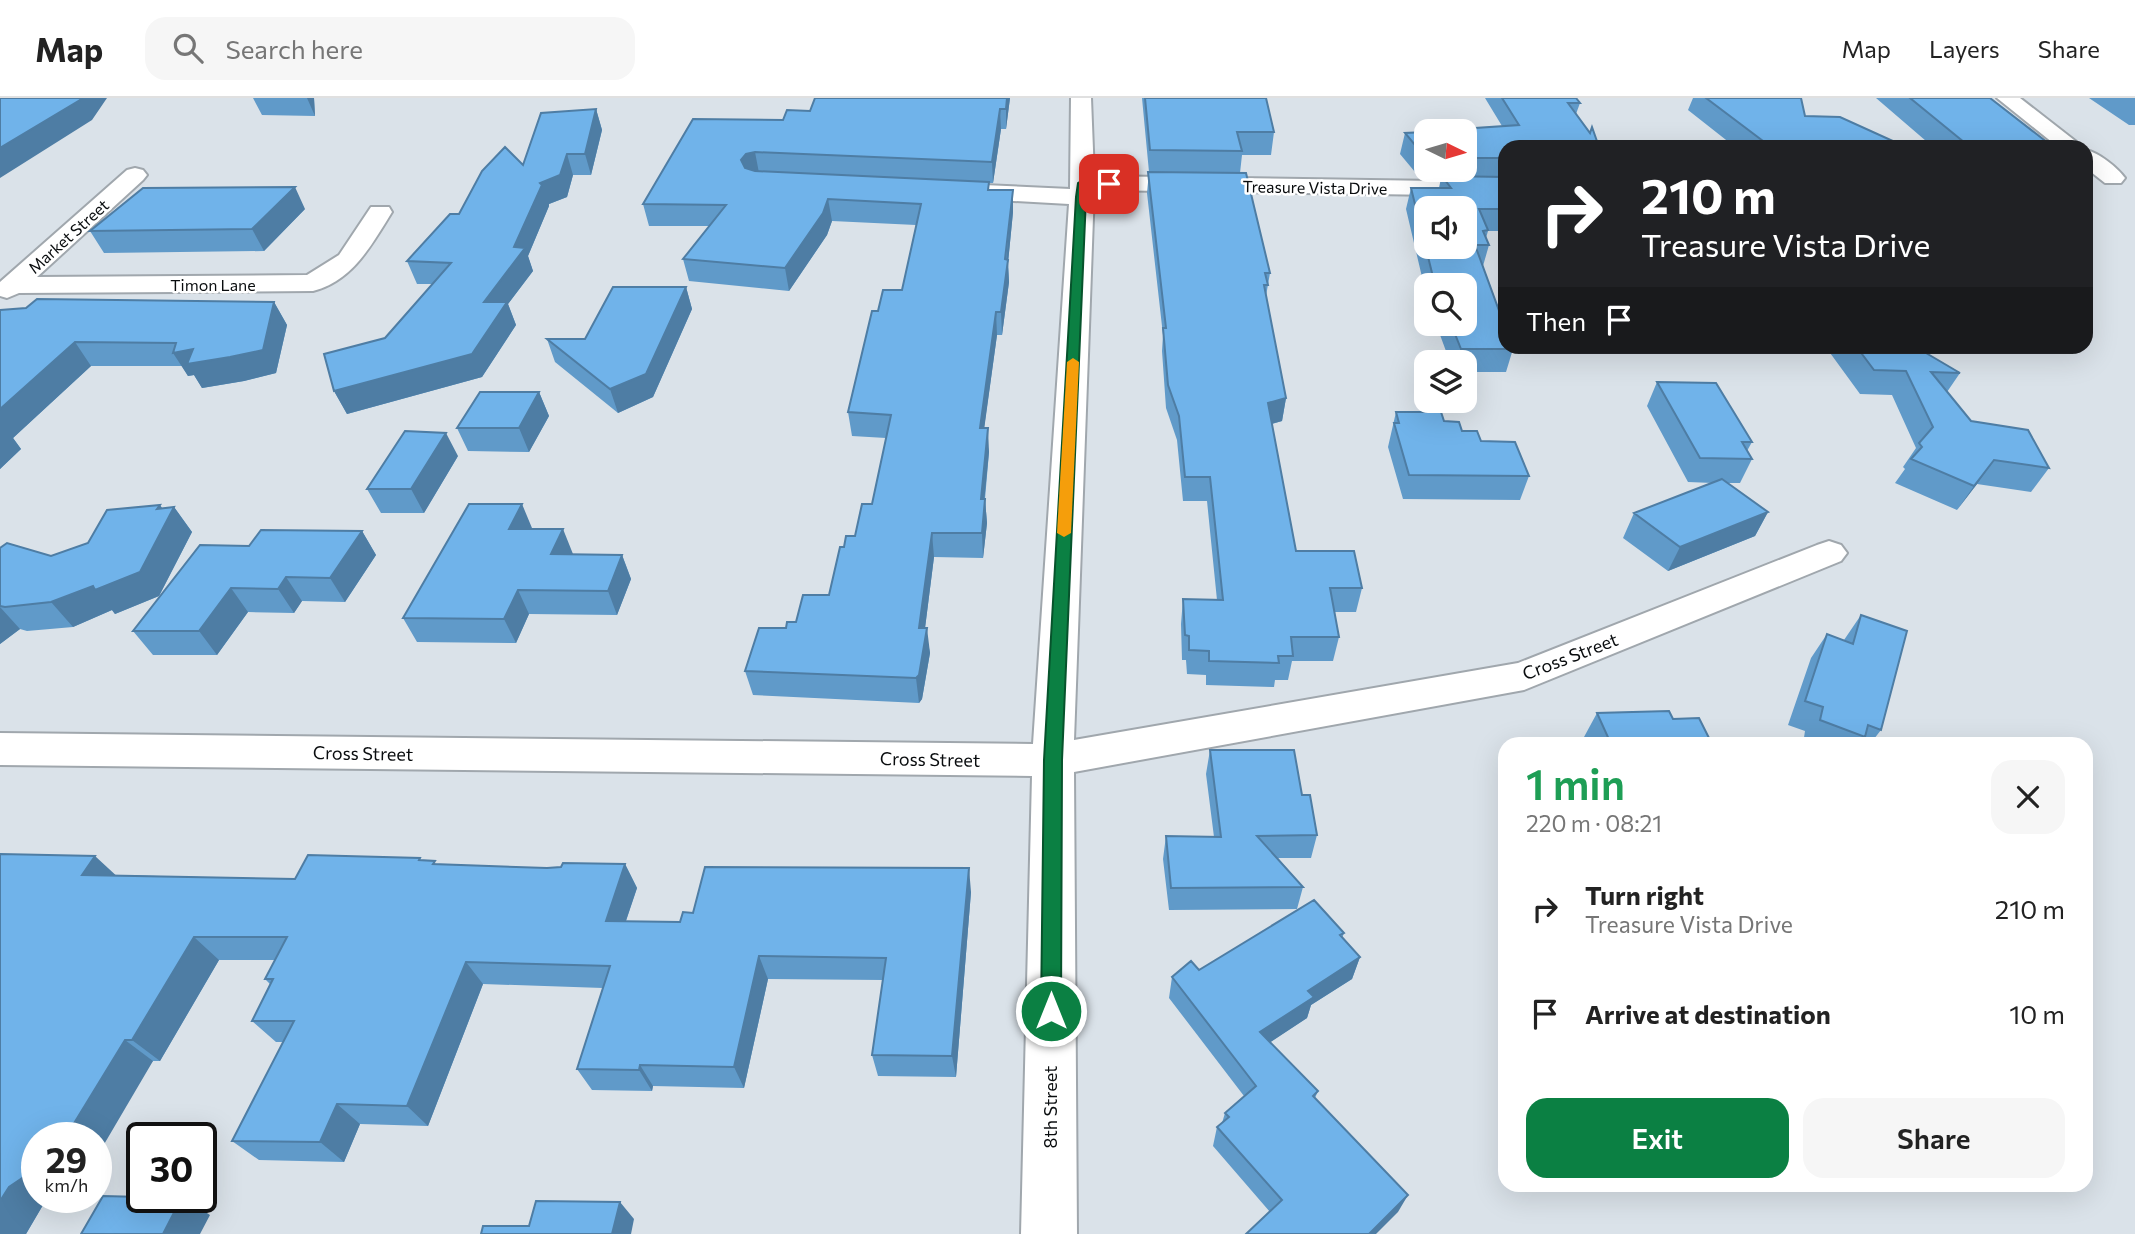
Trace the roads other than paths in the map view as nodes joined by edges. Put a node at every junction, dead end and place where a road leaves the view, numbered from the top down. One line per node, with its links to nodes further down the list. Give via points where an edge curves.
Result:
1 (1081, 98): 9 (street, 8th Street)
2 (2007, 98): 3 (street)
3 (2063, 140)
4 (2093, 162): 6 (street)
5 (135, 175): 11 (street, Market Street)
6 (2113, 178)
7 (1498, 188): 9 (street, Treasure Vista Drive)
8 (933, 190): 9 (street, Treasure Vista Drive)
9 (1082, 190): 14 (street, 8th Street)
10 (380, 212): 11 (street, Timon Lane, via 348,260 313,283)
11 (7, 290)
12 (1829, 552): 14 (street, Cross Street, via 1524,676)
13 (0, 749): 14 (street, Cross Street)
14 (1053, 760): 15 (street, 8th Street)
15 (1049, 1234)

